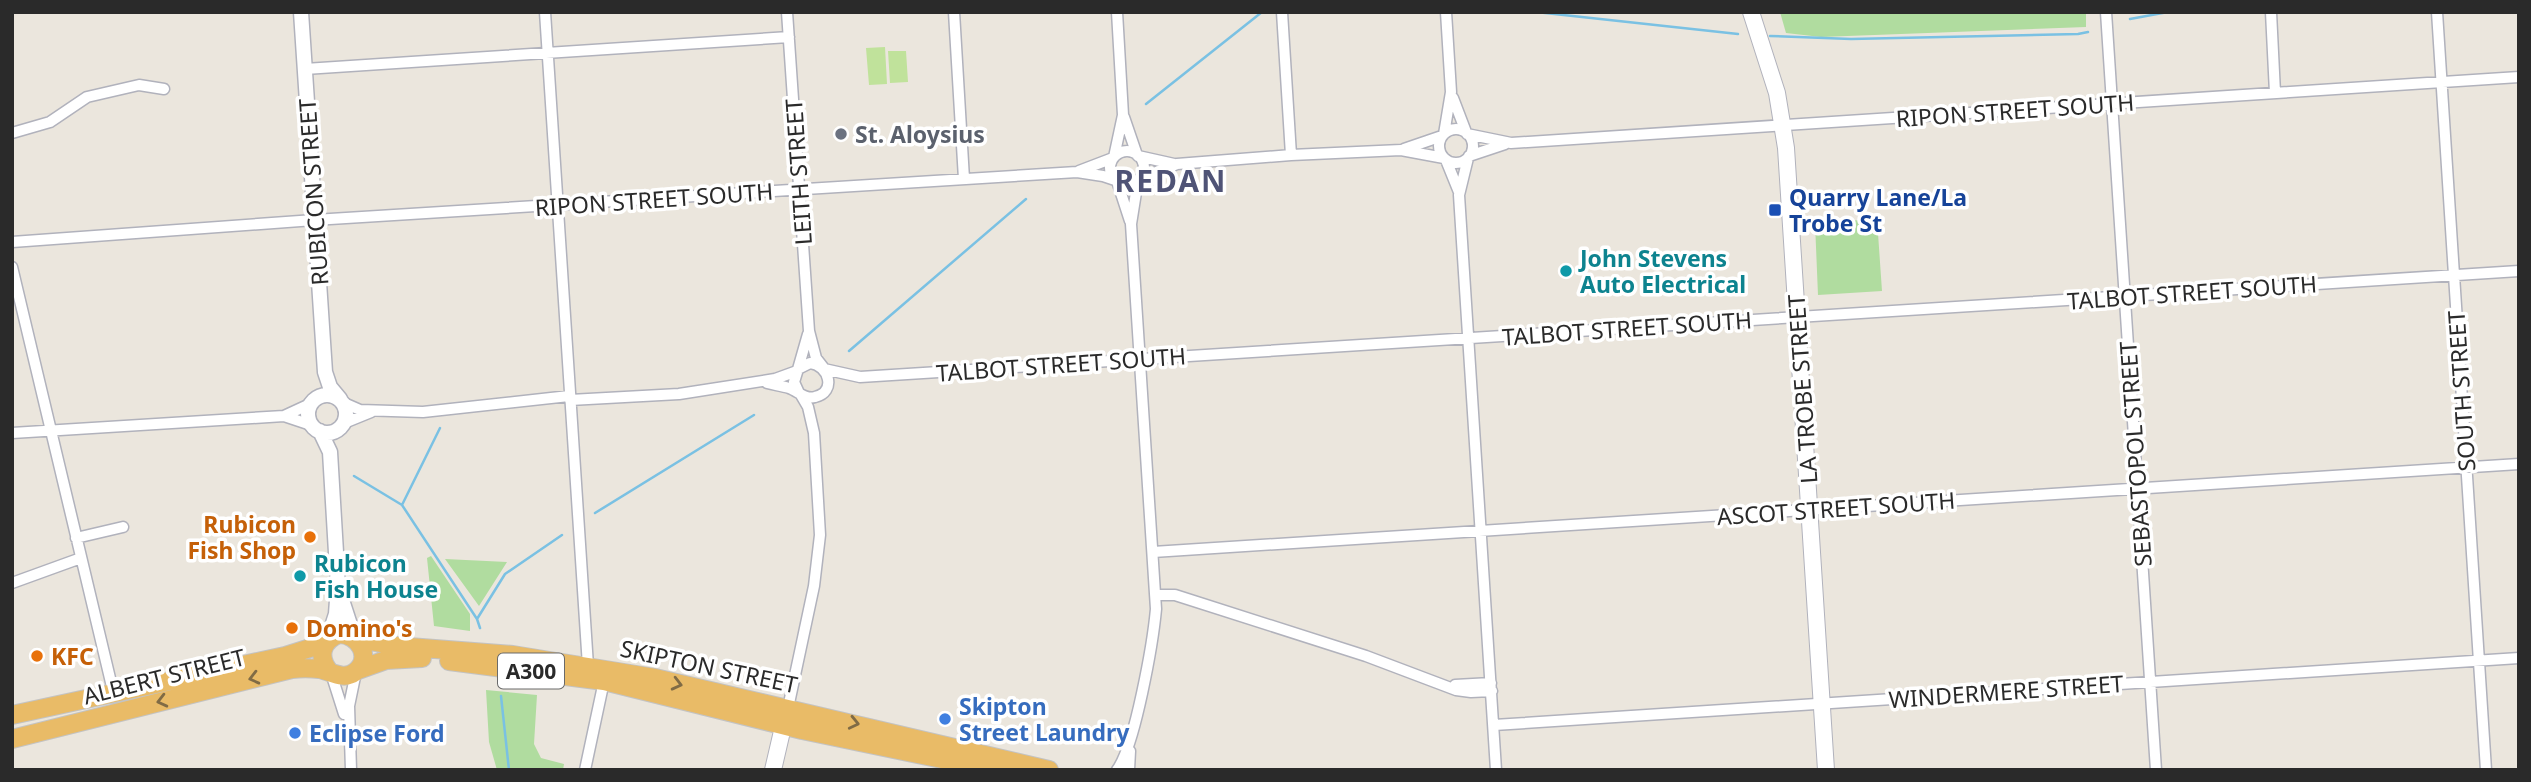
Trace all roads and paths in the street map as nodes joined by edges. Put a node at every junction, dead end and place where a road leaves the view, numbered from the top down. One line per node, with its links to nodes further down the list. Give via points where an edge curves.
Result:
1 (301, 12): 14 (street, RUBICON STREET)
2 (545, 12): 13 (street)
3 (788, 12): 12 (street, LEITH STREET)
4 (954, 12): 35 (street)
5 (1117, 12): 21 (street)
6 (1282, 12): 29 (street)
7 (1446, 12): 18 (street)
8 (1751, 12): 22 (main road, LA TROBE STREET)
9 (2106, 12): 20 (street, SEBASTOPOL STREET)
10 (2271, 12): 19 (street)
11 (2437, 12): 16 (street, SOUTH STREET)
12 (789, 37): 13 (street); 38 (street, LEITH STREET)
13 (547, 53): 14 (street); 40 (street)
14 (305, 69): 41 (street, RUBICON STREET)
15 (2519, 76): 16 (street, RIPON STREET SOUTH)
16 (2442, 82): 19 (street, RIPON STREET SOUTH); 46 (street, SOUTH STREET)
17 (164, 89): 23 (street, via 139,85 87,97 50,122)
18 (1451, 92): 24 (street); 25 (street)
19 (2275, 93): 20 (street, RIPON STREET SOUTH)
20 (2113, 103): 22 (street, RIPON STREET SOUTH); 47 (street, SEBASTOPOL STREET)
21 (1123, 115): 28 (street); 31 (street)
22 (1783, 124): 26 (street, RIPON STREET SOUTH); 48 (main road, LA TROBE STREET)
23 (12, 133)
24 (1466, 133): 25 (street, via 1454,129); 26 (street, RIPON STREET SOUTH); 30 (street, via 1472,145)
25 (1443, 135): 27 (street); 32 (street, via 1439,147)
26 (1511, 142): 30 (street, RIPON STREET SOUTH)
27 (1401, 150): 29 (street); 32 (street)
28 (1138, 155): 31 (street, via 1125,152); 33 (street); 36 (street, via 1143,167)
29 (1291, 155): 33 (street)
30 (1468, 157): 32 (street, via 1458,163); 39 (street)
31 (1114, 158): 34 (street, RIPON STREET SOUTH); 37 (street, via 1110,170)
32 (1445, 159): 39 (street)
33 (1177, 164): 36 (street)
34 (1077, 172): 35 (street, RIPON STREET SOUTH); 37 (street, RIPON STREET SOUTH)
35 (964, 179): 38 (street, RIPON STREET SOUTH)
36 (1138, 180): 37 (street, via 1129,184); 42 (street)
37 (1116, 181): 42 (street)
38 (799, 190): 40 (street, RIPON STREET SOUTH); 49 (street, LEITH STREET)
39 (1459, 195): 50 (street)
40 (557, 206): 41 (street, RIPON STREET SOUTH); 59 (street)
41 (314, 220): 43 (street, RIPON STREET SOUTH); 54 (street, RUBICON STREET)
42 (1131, 224): 51 (street)
43 (12, 242)
44 (12, 267): 66 (street)
45 (2519, 271): 46 (street, TALBOT STREET SOUTH)
46 (2454, 275): 47 (street, TALBOT STREET SOUTH); 71 (street, SOUTH STREET)
47 (2125, 296): 48 (street, TALBOT STREET SOUTH); 72 (street, SEBASTOPOL STREET)
48 (1797, 317): 50 (street, TALBOT STREET SOUTH); 73 (main road, LA TROBE STREET)
49 (808, 331): 52 (street, LEITH STREET); 53 (street, LEITH STREET)
50 (1468, 338): 51 (street, TALBOT STREET SOUTH); 75 (street)
51 (1139, 360): 55 (street, TALBOT STREET SOUTH); 77 (street)
52 (823, 368): 53 (street, via 810,363); 55 (street, TALBOT STREET SOUTH); 57 (street, via 828,378)
53 (798, 370): 56 (street); 58 (street, via 794,382)
54 (325, 372): 60 (street, RUBICON STREET); 61 (street, RUBICON STREET)
55 (860, 377): 57 (street, TALBOT STREET SOUTH)
56 (758, 382): 58 (street); 59 (street, via 667,396)
57 (824, 392): 58 (street, via 813,398); 68 (street)
58 (800, 394): 68 (street)
59 (569, 398): 62 (street, via 435,411); 86 (street)
60 (313, 401): 61 (street, via 326,394); 63 (street); 65 (street, via 308,415)
61 (342, 401): 62 (street); 64 (street, via 347,413)
62 (373, 411): 64 (street)
63 (284, 416): 65 (street); 66 (street)
64 (342, 426): 65 (street, via 330,433); 69 (street)
65 (316, 428): 69 (street)
66 (52, 431): 67 (street); 76 (street)
67 (12, 433)
68 (814, 433): 95 (street, via 820,546)
69 (330, 452): 80 (street)
70 (2519, 464): 71 (street, ASCOT STREET SOUTH)
71 (2466, 468): 72 (street, ASCOT STREET SOUTH); 85 (street, SOUTH STREET)
72 (2138, 487): 73 (street, ASCOT STREET SOUTH); 90 (street, SEBASTOPOL STREET)
73 (1809, 510): 75 (street, ASCOT STREET SOUTH); 93 (main road, LA TROBE STREET)
74 (123, 527): 76 (street)
75 (1481, 531): 77 (street, ASCOT STREET SOUTH); 91 (street)
76 (76, 538): 78 (street)
77 (1153, 552): 81 (street)
78 (81, 558): 79 (street); 92 (street)
79 (12, 583)
80 (338, 586): 82 (street); 83 (street, via 336,614)
81 (1156, 595): 91 (street, via 1175,595 1460,691); 96 (street, via 1154,628)
82 (354, 638): 83 (highway, A300, via 339,635); 86 (highway, SKIPTON STREET / A300); 87 (highway, via 363,653)
83 (326, 642): 88 (highway, via 322,660); 92 (highway, ALBERT STREET / A300, via 296,654)
84 (2519, 658): 85 (street, WINDERMERE STREET)
85 (2478, 661): 90 (street, WINDERMERE STREET); 110 (street, SOUTH STREET)
86 (588, 666): 95 (highway, SKIPTON STREET / A300, one-way to 95)
87 (357, 671): 88 (highway, A300, via 346,676); 89 (highway, SKIPTON STREET / A300, via 386,660 419,658); 98 (street)
88 (330, 672): 98 (street); 99 (highway, ALBERT STREET / A300, one-way to 99, via 292,669)
89 (604, 681): 95 (highway, SKIPTON STREET / A300); 101 (street)
90 (2150, 682): 93 (street, WINDERMERE STREET); 109 (street, SEBASTOPOL STREET)
91 (1491, 687): 97 (street)
92 (114, 695): 94 (highway, ALBERT STREET / A300)
93 (1822, 703): 97 (street, WINDERMERE STREET); 108 (main road, LA TROBE STREET)
94 (12, 715)
95 (786, 717): 102 (main road); 103 (highway, SKIPTON STREET / A300); 104 (highway, SKIPTON STREET / A300, one-way to 104)
96 (1134, 724): 105 (street); 106 (street)
97 (1494, 725): 107 (street)
98 (348, 726): 100 (street)
99 (12, 739)
100 (351, 770)
101 (585, 770)
102 (773, 770)
103 (995, 770)
104 (1049, 770)
105 (1117, 770)
106 (1129, 770)
107 (1496, 770)
108 (1826, 770)
109 (2156, 770)
110 (2486, 770)

